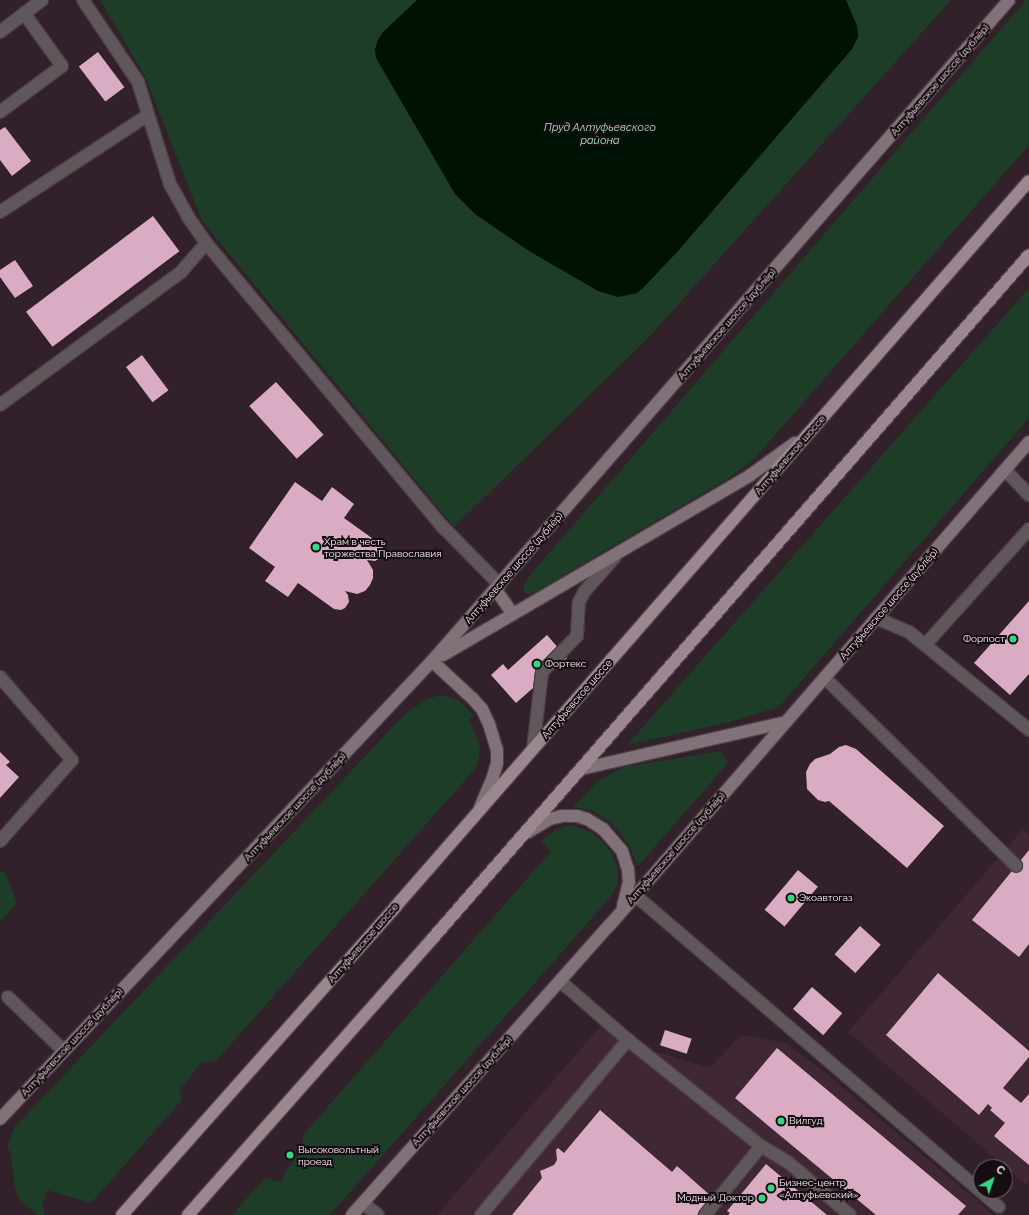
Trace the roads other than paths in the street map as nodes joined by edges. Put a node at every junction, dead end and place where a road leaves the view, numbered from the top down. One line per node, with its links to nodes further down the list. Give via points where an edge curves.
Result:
1 (42, 0): 4 (lane)
2 (84, 0): 7 (lane, via 138,82)
3 (1009, 0): 19 (street, Алтуфьевское шоссе (дублёр))
4 (24, 13): 5 (lane); 6 (lane, via 62,66)
5 (0, 32)
6 (0, 112)
7 (148, 115): 9 (lane); 10 (lane, via 170,184 188,218)
8 (1029, 180): 13 (main road, Алтуфьевское шоссе)
9 (0, 212)
10 (206, 243): 12 (lane, via 181,272); 19 (lane, via 443,527)
11 (1029, 255): 29 (main road)
12 (0, 405)
13 (812, 430): 18 (street, via 784,453 749,476); 28 (main road, Алтуфьевское шоссе)
14 (1029, 442): 15 (street, Алтуфьевское шоссе (дублёр))
15 (1005, 470): 16 (lane); 21 (street, Алтуфьевское шоссе (дублёр))
16 (1029, 495)
17 (1029, 529): 22 (lane)
18 (620, 551): 20 (street); 28 (lane, via 584,592 579,602 577,636 542,672)
19 (498, 587): 20 (street); 23 (street, Алтуфьевское шоссе (дублёр))
20 (513, 614): 23 (street)
21 (876, 618): 22 (lane, via 909,632); 25 (street, Алтуфьевское шоссе (дублёр))
22 (925, 645): 27 (lane)
23 (432, 661): 30 (street, via 482,709 494,737 496,764 484,800); 39 (street, Алтуфьевское шоссе (дублёр))
24 (0, 676): 31 (lane, via 72,760)
25 (825, 678): 26 (street, Алтуфьевское шоссе (дублёр)); 33 (lane)
26 (786, 722): 29 (street); 34 (street, Алтуфьевское шоссе (дублёр))
27 (1029, 730)
28 (533, 749): 30 (main road, Алтуфьевское шоссе)
29 (580, 769): 32 (main road)
30 (477, 812): 44 (main road, Алтуфьевское шоссе)
31 (0, 841)
32 (514, 845): 35 (street, via 539,824 562,816 587,819 603,829 622,851 628,869 627,895); 45 (main road)
33 (1016, 866)
34 (635, 895): 35 (street, Алтуфьевское шоссе (дублёр)); 43 (lane)
35 (619, 914): 36 (street, Алтуфьевское шоссе (дублёр))
36 (560, 981): 38 (lane); 42 (street, Алтуфьевское шоссе (дублёр))
37 (8, 997): 39 (lane)
38 (628, 1040): 41 (lane); 48 (lane)
39 (64, 1051): 40 (street, Алтуфьевское шоссе (дублёр))
40 (0, 1119)
41 (761, 1146): 49 (lane); 50 (lane, via 789,1163)
42 (363, 1203): 46 (street, Алтуфьевское шоссе (дублёр)); 47 (lane)
43 (999, 1207)
44 (122, 1215)
45 (188, 1215)
46 (352, 1215)
47 (378, 1215)
48 (481, 1215)
49 (705, 1215)
50 (850, 1215)

